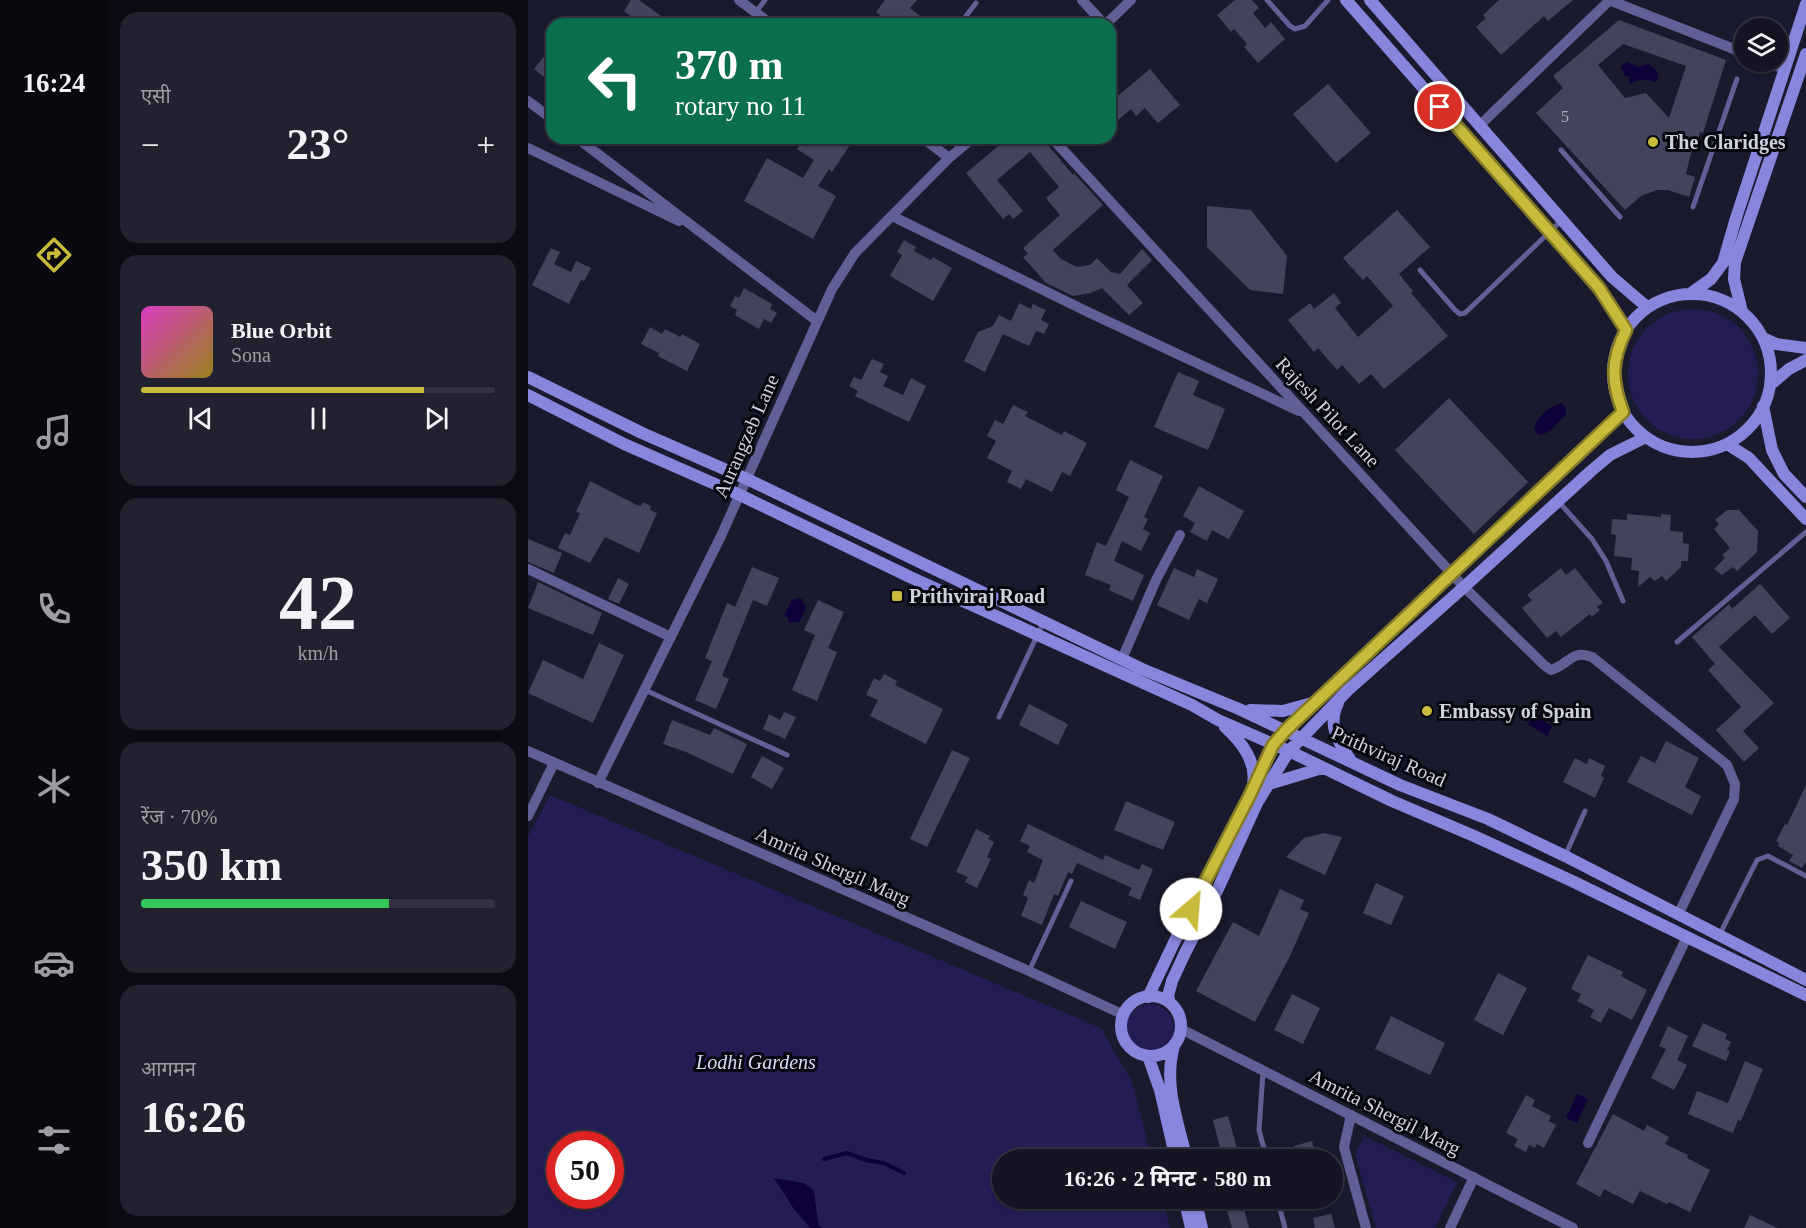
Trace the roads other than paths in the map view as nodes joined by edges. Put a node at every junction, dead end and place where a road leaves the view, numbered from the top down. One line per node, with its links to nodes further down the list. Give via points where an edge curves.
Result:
1 (765, 0): 12 (lane)
2 (1082, 0): 15 (street)
3 (1131, 0): 16 (street)
4 (1267, 0): 5 (lane, via 1295,29 1305,26)
5 (1328, 0)
6 (1346, 0): 37 (main road)
7 (1370, 0): 25 (main road)
8 (1609, 0): 18 (street); 25 (street)
9 (745, 2): 12 (street)
10 (976, 3): 14 (lane)
11 (1806, 4): 17 (main road)
12 (756, 12): 13 (street)
13 (764, 18)
14 (965, 18)
15 (1099, 18)
16 (1112, 18)
17 (1792, 44): 19 (street); 20 (main road)
18 (1734, 49)
19 (1806, 52): 42 (main road, via 1735,262 1734,279)
20 (1788, 58)
21 (1784, 72): 40 (main road, via 1723,263 1711,279)
22 (1737, 79): 33 (lane)
23 (528, 101): 24 (street)
24 (546, 114)
25 (1480, 125): 36 (main road)
26 (585, 144): 38 (street)
27 (931, 144): 32 (street)
28 (966, 144): 32 (street, Aurangzeb Lane)
29 (1057, 144): 53 (street, Rajesh Pilot Lane)
30 (528, 148): 38 (street)
31 (1561, 150): 35 (lane)
32 (950, 158): 34 (street, Aurangzeb Lane)
33 (1693, 207)
34 (892, 216): 43 (street, Aurangzeb Lane, via 855,253); 53 (street)
35 (1620, 218)
36 (1562, 220): 37 (lane); 41 (main road, via 1612,277)
37 (1549, 231): 39 (lane, via 1464,313 1455,310); 44 (main road, via 1599,288)
38 (701, 232): 43 (street)
39 (1420, 270)
40 (1690, 294): 41 (main road, via 1665,298); 42 (main road, via 1709,295)
41 (1647, 308): 44 (main road)
42 (1742, 312): 45 (main road)
43 (817, 321): 56 (street, Aurangzeb Lane)
44 (1626, 330): 52 (main road, via 1613,370)
45 (1763, 338): 46 (main road); 49 (main road, via 1770,361)
46 (1806, 348)
47 (1806, 360): 49 (main road)
48 (528, 377): 56 (main road, Prithviraj Road)
49 (1770, 385): 51 (main road)
50 (528, 395): 57 (main road, Prithviraj Road, via 624,444)
51 (1764, 406): 55 (main road, via 1754,422); 58 (main road, via 1772,450 1784,474)
52 (1623, 412): 54 (main road); 64 (main road)
53 (1304, 413): 64 (street, Rajesh Pilot Lane)
54 (1646, 437): 55 (main road, via 1667,448 1690,452); 59 (main road, via 1610,455)
55 (1727, 444): 60 (main road, via 1749,458)
56 (747, 479): 57 (street, Aurangzeb Lane); 67 (main road, Prithviraj Road)
57 (740, 495): 68 (main road, Prithviraj Road); 69 (street, Aurangzeb Lane)
58 (1806, 497)
59 (1558, 501): 65 (main road); 66 (lane, via 1592,539)
60 (1806, 519)
61 (1806, 532): 70 (lane)
62 (1180, 535): 71 (street)
63 (528, 569): 69 (street)
64 (1452, 574): 65 (street, Rajesh Pilot Lane); 74 (main road)
65 (1464, 588): 73 (main road); 95 (street, Rajesh Pilot Lane, via 1544,666 1551,670 1575,655 1592,657 1727,765 1733,775 1734,799)
66 (1623, 601)
67 (1044, 621): 68 (lane); 71 (main road, Prithviraj Road)
68 (1039, 635): 76 (lane); 77 (main road, Prithviraj Road)
69 (671, 637): 72 (street, Aurangzeb Lane)
70 (1677, 642)
71 (1122, 659): 75 (main road, Prithviraj Road)
72 (645, 690): 83 (lane); 87 (street, Aurangzeb Lane)
73 (1348, 690): 79 (main road); 84 (main road, via 1333,719 1338,741)
74 (1321, 697): 75 (main road, via 1282,711); 78 (main road)
75 (1239, 709): 78 (main road, Prithviraj Road)
76 (999, 717)
77 (1218, 720): 80 (main road, Prithviraj Road); 89 (main road, via 1240,743 1252,764 1255,776)
78 (1286, 730): 79 (main road, Prithviraj Road); 80 (main road)
79 (1302, 737): 82 (main road); 84 (main road, Prithviraj Road)
80 (1273, 745): 82 (main road, Prithviraj Road); 89 (main road)
81 (528, 751): 85 (street, Amrita Shergil Marg)
82 (1289, 752): 86 (main road, Prithviraj Road); 88 (main road)
83 (787, 755)
84 (1351, 761): 92 (main road, Prithviraj Road)
85 (554, 763): 87 (street, Amrita Shergil Marg); 91 (street)
86 (1322, 768): 88 (main road); 97 (main road, Prithviraj Road)
87 (598, 783): 98 (street, Amrita Shergil Marg)
88 (1269, 784): 102 (main road, via 1178,968 1168,996)
89 (1249, 797): 101 (main road)
90 (1585, 811): 92 (lane)
91 (528, 816)
92 (1564, 856): 95 (main road, Prithviraj Road)
93 (1806, 876): 96 (lane, via 1768,856 1757,860)
94 (1071, 881): 98 (lane)
95 (1678, 915): 96 (main road, Prithviraj Road)
96 (1720, 936): 99 (main road, Prithviraj Road)
97 (1687, 937): 100 (main road, Prithviraj Road); 109 (street)
98 (1029, 971): 103 (street, Amrita Shergil Marg)
99 (1806, 980)
100 (1806, 995)
101 (1148, 997): 102 (main road); 103 (main road, via 1132,1004)
102 (1170, 1003): 104 (main road, via 1179,1014)
103 (1124, 1015): 106 (main road, via 1122,1029 1126,1042 1135,1052)
104 (1181, 1029): 105 (main road); 107 (street, Amrita Shergil Marg)
105 (1174, 1046): 106 (main road, via 1162,1054); 111 (main road, via 1170,1082)
106 (1148, 1056): 110 (main road)
107 (1263, 1070): 108 (street, Amrita Shergil Marg); 112 (lane, via 1259,1130)
108 (1351, 1115): 113 (street, Amrita Shergil Marg); 120 (street, via 1344,1147)
109 (1588, 1143)
110 (1173, 1149)
111 (1184, 1149)
112 (1264, 1149)
113 (1474, 1177): 121 (street); 122 (street, Amrita Shergil Marg)
114 (1187, 1209): 117 (main road)
115 (1198, 1209): 118 (main road)
116 (1280, 1209): 119 (lane)
117 (1191, 1228)
118 (1202, 1228)
119 (1285, 1228)
120 (1366, 1228)
121 (1450, 1228)
122 (1573, 1228)

